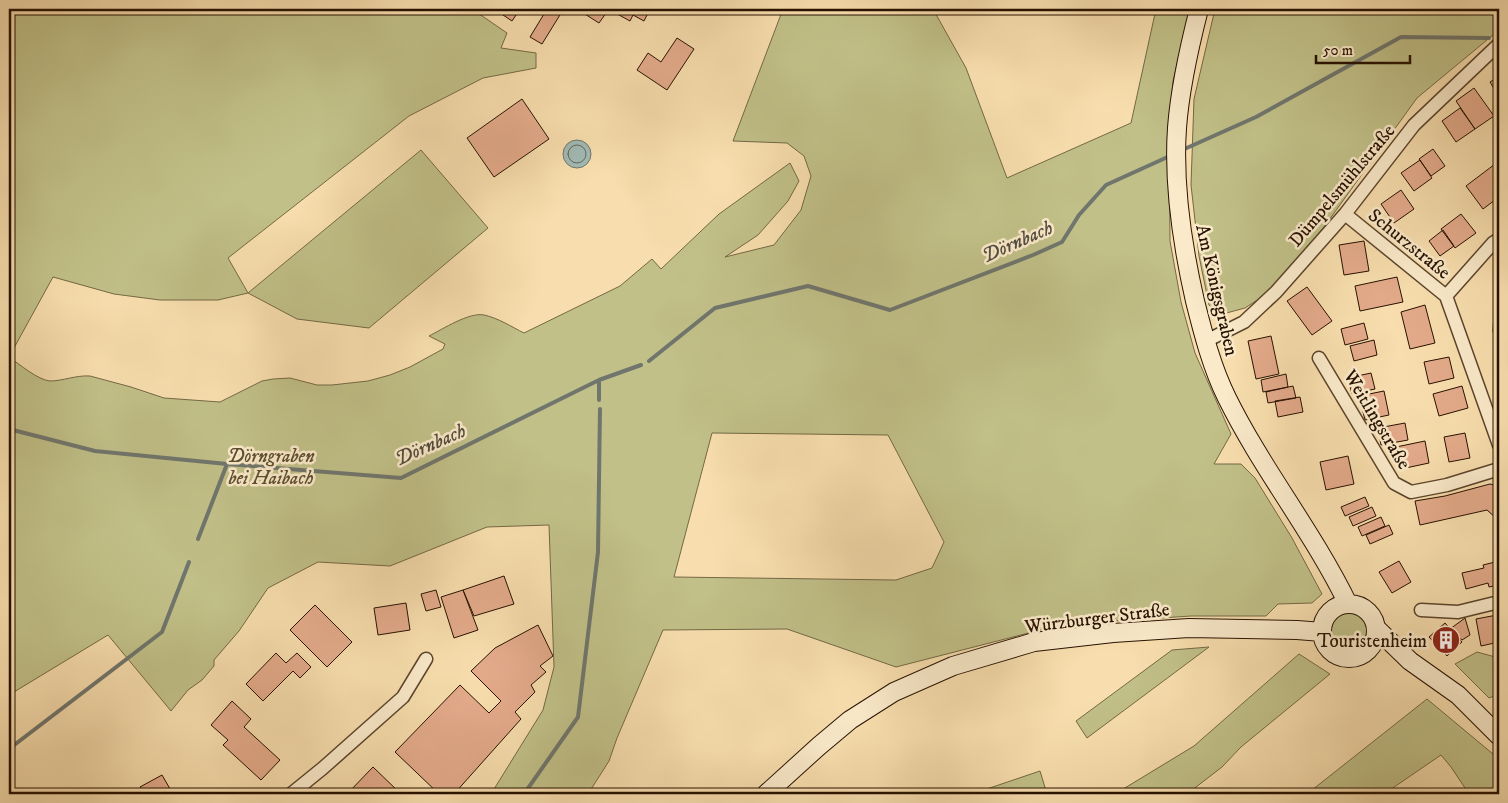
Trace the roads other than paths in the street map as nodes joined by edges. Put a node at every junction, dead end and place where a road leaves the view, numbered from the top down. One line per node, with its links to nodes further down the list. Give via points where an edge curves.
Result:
1 (1199, 9): 6 (main road, Am Königsgraben, via 1182,81 1177,129 1177,188 1189,276)
2 (1499, 44): 3 (street, Dümpelsmühlstraße, via 1414,125)
3 (1345, 214): 5 (street, Schurzstraße); 6 (street, Dümpelsmühlstraße, via 1276,292 1244,322)
4 (1499, 238): 5 (street)
5 (1446, 296): 8 (street, Schurzstraße)
6 (1206, 341): 11 (main road, Am Königsgraben, via 1226,396 1337,580)
7 (1319, 358): 9 (street, Weitlingstraße, via 1394,483 1411,492)
8 (1499, 445)
9 (1499, 469)
10 (1499, 602): 12 (street, via 1458,612)
11 (1342, 605): 13 (main road, via 1330,611); 14 (main road, via 1354,604 1366,609)
12 (1421, 610)
13 (1323, 628): 15 (main road, via 1325,642 1338,656); 20 (main road, Würzburger Straße, via 1189,628 1113,633 1034,642 953,666 894,692 850,720)
14 (1376, 628): 15 (main road, via 1372,646); 17 (main road)
15 (1362, 655): 17 (main road, via 1380,654)
16 (426, 659): 19 (street, via 403,697)
17 (1410, 661): 18 (main road, via 1458,695)
18 (1499, 736)
19 (291, 794)
20 (766, 794)

